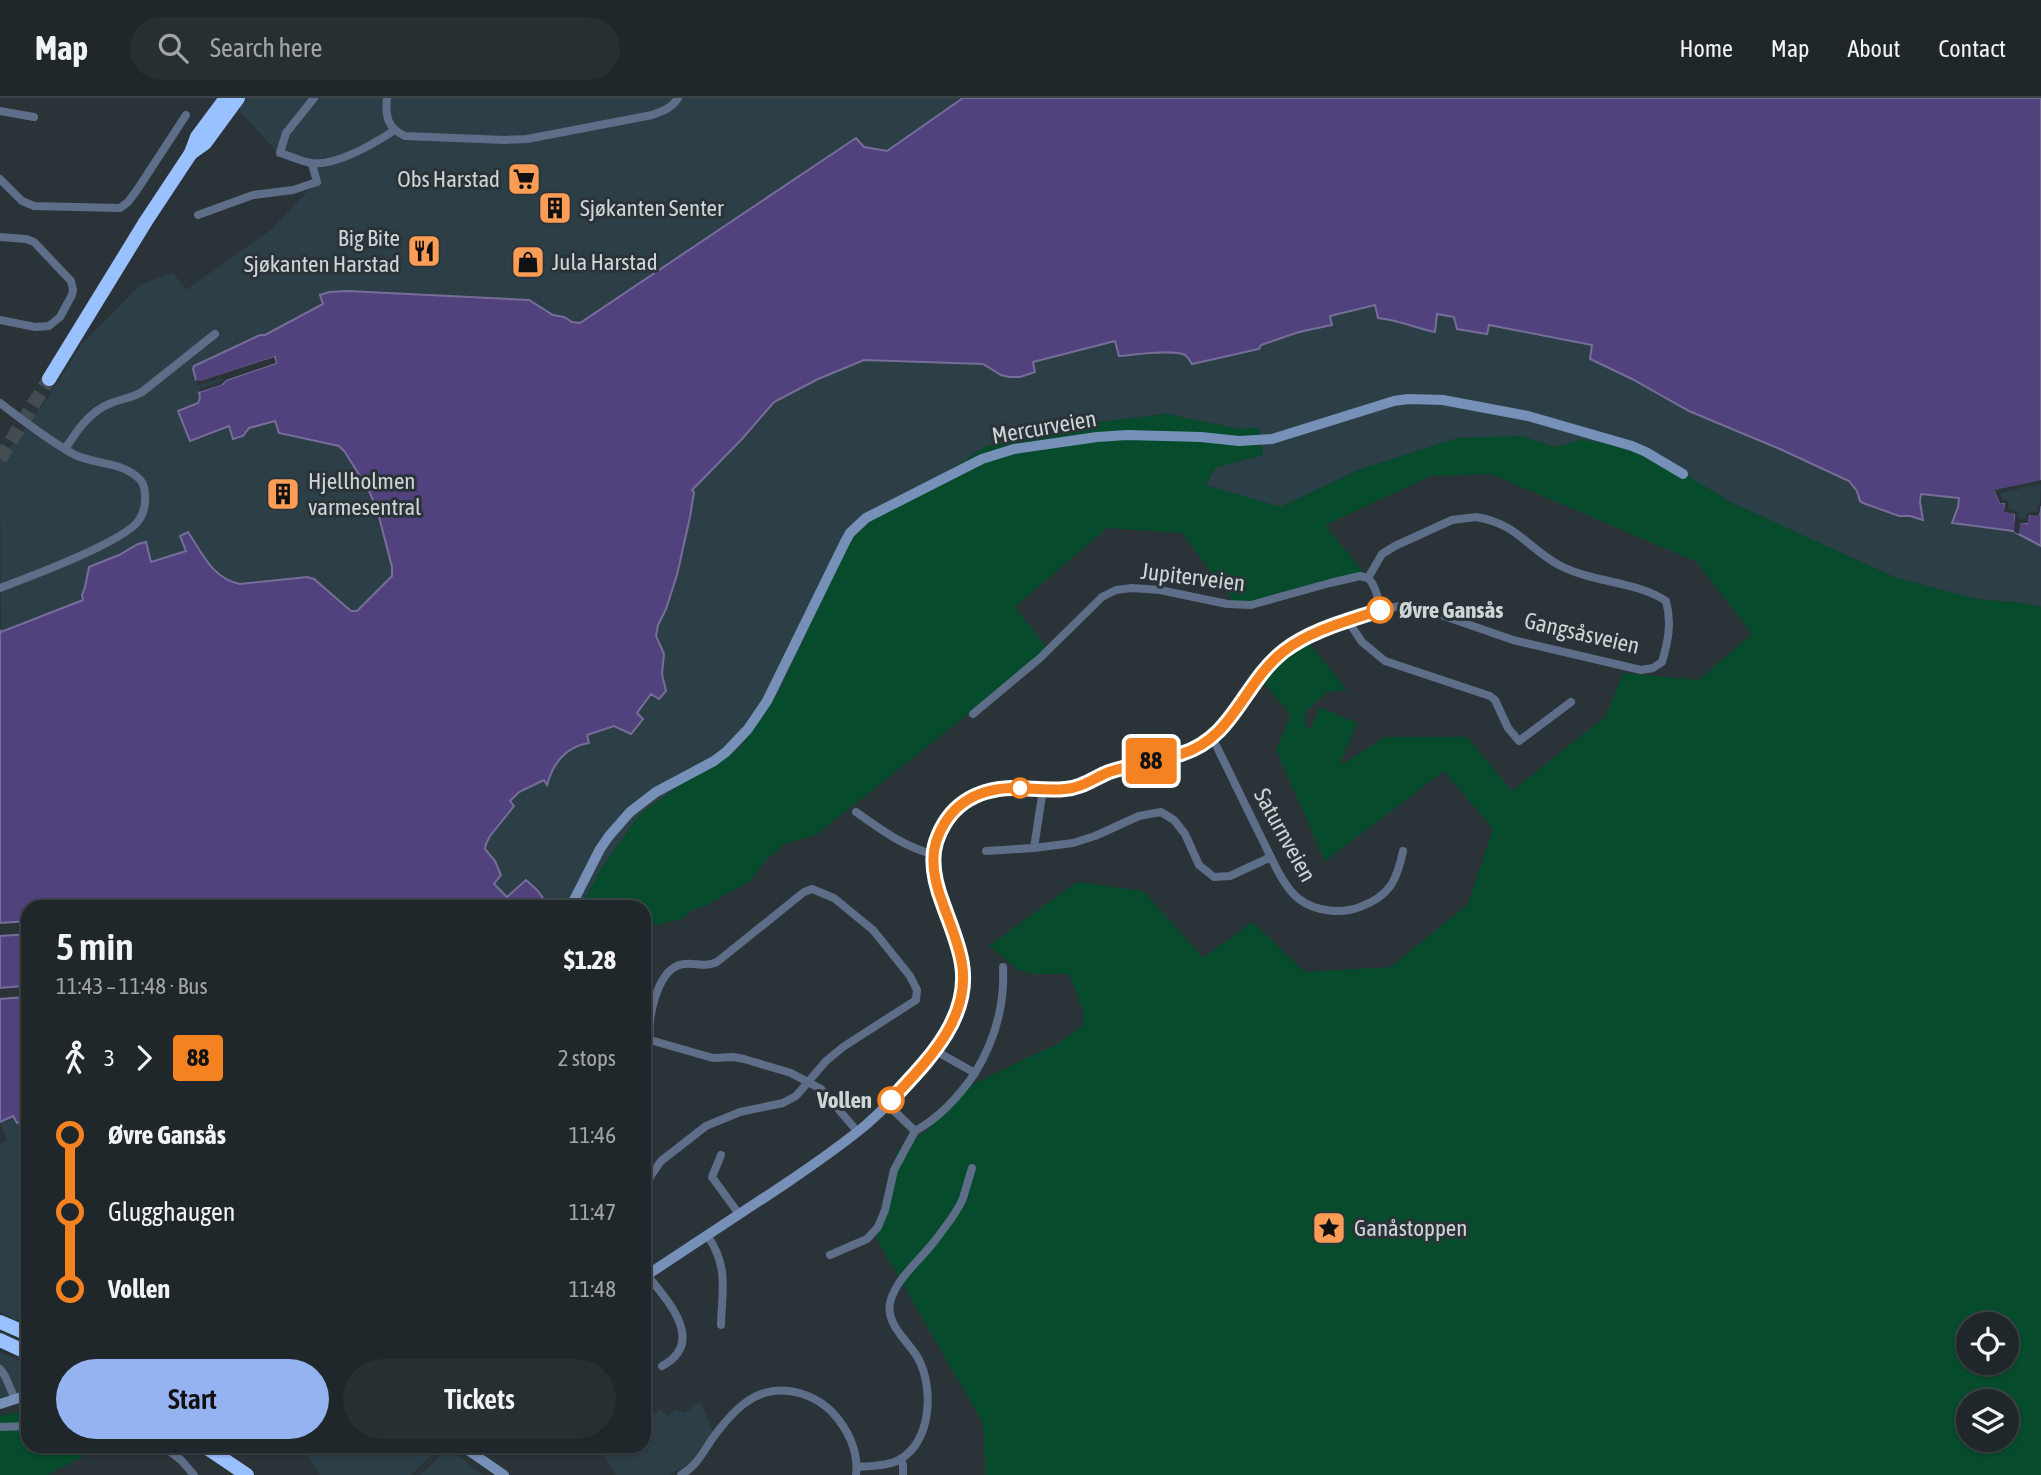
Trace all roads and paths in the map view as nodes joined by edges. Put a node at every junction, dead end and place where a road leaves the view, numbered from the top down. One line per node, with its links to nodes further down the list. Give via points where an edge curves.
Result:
1 (226, 98): 10 (highway, via 197,137)
2 (238, 98): 10 (highway, via 205,143)
3 (314, 98): 11 (street, via 286,133 280,153)
4 (387, 98): 9 (street, via 387,119)
5 (678, 98): 9 (street, via 652,115 527,139 405,136)
6 (0, 111): 8 (street)
7 (186, 115): 12 (street, via 120,208 28,205)
8 (34, 117)
9 (395, 130): 11 (street, via 344,157)
10 (191, 153): 17 (highway)
11 (312, 163): 13 (street, via 317,182 253,195)
12 (0, 179)
13 (198, 215)
14 (0, 237): 15 (street, via 34,242 71,281 73,290 60,317 49,326)
15 (0, 320)
16 (215, 334): 19 (street, via 142,391 89,417)
17 (49, 379)
18 (0, 403): 19 (street)
19 (65, 449): 22 (street, via 90,461 125,468 138,477 146,498 139,520 107,543)
20 (1683, 474): 35 (main road, Mercurveien, via 1646,452 1567,427 1467,403 1426,399 1394,401 1256,442 1127,435 1042,444 988,457 875,513 850,533 767,701 748,729 726,752 630,812 600,849)
21 (1368, 578): 23 (street); 23 (street, Gangsåsveien, via 1382,554 1451,520 1476,517 1515,530 1558,565 1656,594 1666,601 1669,625 1662,662 1641,670 1551,650 1421,608); 26 (street, Jupiterveien, via 1360,576 1251,605 1160,590 1116,590 1102,597 1032,666)
22 (0, 588)
23 (1380, 610): 24 (main road, Gangsåsveien)
24 (1348, 621): 25 (street, via 1362,642 1385,661 1490,696 1519,741); 27 (main road, Gangsåsveien, via 1283,652 1258,677)
25 (1571, 702)
26 (973, 714)
27 (1213, 739): 28 (main road, Gangsåsveien, via 1185,753 1106,773 1085,785); 34 (street, Saturnveien)
28 (1043, 789): 30 (street); 33 (main road, Gangsåsveien, via 975,794 945,823)
29 (856, 812): 33 (street, via 916,850)
30 (1034, 848): 31 (street); 34 (street, via 1073,843 1161,812 1174,820 1199,865 1214,877 1230,876)
31 (986, 851)
32 (1403, 851): 34 (street, Saturnveien, via 1399,873 1386,891 1349,911 1328,911 1298,899)
33 (933, 854): 39 (main road, Gangsåsveien, via 940,898 964,975 959,1008)
34 (1271, 857)
35 (574, 900)
36 (1003, 967): 40 (street, via 1000,1012)
37 (651, 1013): 41 (street, via 662,979 672,968 717,962 804,892 813,889 834,898 873,930 911,976 916,1000 843,1047)
38 (651, 1042): 41 (street, via 713,1058 765,1064)
39 (934, 1050): 40 (street); 42 (main road, Gangsåsveien)
40 (975, 1073): 44 (street, via 948,1105)
41 (809, 1082): 43 (street); 47 (street, via 783,1103 740,1112 706,1126 661,1161)
42 (887, 1104): 43 (main road, Gangsåsveien); 44 (street)
43 (858, 1131): 48 (main road, Gangsåsveien)
44 (915, 1131): 50 (street, via 894,1170 878,1227 867,1239)
45 (721, 1154): 48 (street, via 712,1177)
46 (972, 1168): 68 (street, via 962,1201 899,1284 890,1305 893,1322 923,1371 927,1395 922,1431)
47 (651, 1176)
48 (739, 1214): 49 (main road, Gangsåsveien)
49 (707, 1235): 51 (main road, Gangsåsveien); 54 (street, via 721,1259)
50 (830, 1255)
51 (651, 1272)
52 (651, 1283): 58 (street, via 674,1308 681,1329 679,1350)
53 (0, 1322): 55 (highway)
54 (721, 1325)
55 (21, 1331)
56 (0, 1340): 57 (highway)
57 (21, 1350)
58 (662, 1366)
59 (0, 1369): 61 (street)
60 (21, 1397): 61 (main road)
61 (15, 1399): 62 (main road)
62 (0, 1404)
63 (21, 1426): 64 (street)
64 (0, 1427)
65 (172, 1453): 70 (street)
66 (214, 1453): 71 (highway)
67 (473, 1453): 72 (main road)
68 (900, 1459): 69 (street); 74 (street)
69 (857, 1471): 73 (street, via 849,1436 834,1414 806,1395 784,1390 756,1396 741,1405 698,1462)
70 (194, 1475)
71 (247, 1475)
72 (504, 1475)
73 (681, 1475)
74 (903, 1475)

